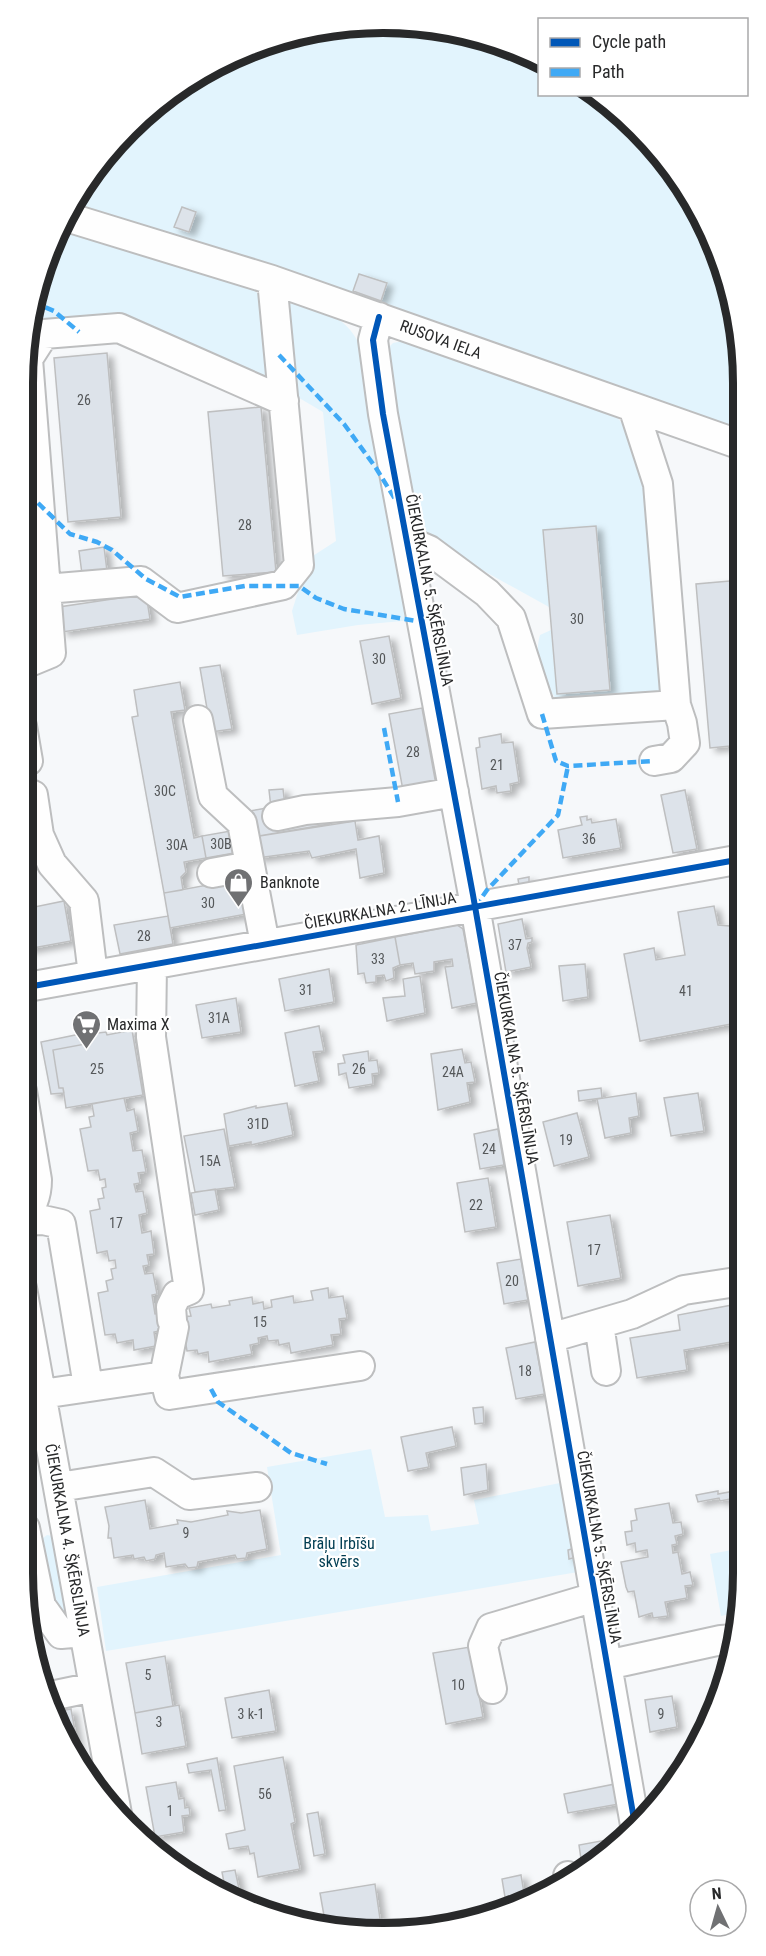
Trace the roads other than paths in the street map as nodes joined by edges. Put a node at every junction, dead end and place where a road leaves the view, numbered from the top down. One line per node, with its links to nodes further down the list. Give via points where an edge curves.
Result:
1 (74, 219): 2 (street, RUSOVA IELA)
2 (272, 280): 3 (street, RUSOVA IELA); 5 (street)
3 (379, 317): 6 (street, RUSOVA IELA); 9 (street, ČIEKURKALNA 5. ŠĶĒRSLĪNIJA, via 373,340)
4 (35, 348): 5 (street, via 44,334 119,328)
5 (284, 401): 10 (street, via 298,565 284,585 177,608 141,581)
6 (633, 407): 7 (street, RUSOVA IELA); 12 (street, via 658,484)
7 (733, 442)
8 (33, 508): 10 (street)
9 (408, 542): 12 (street, via 429,550 487,593 511,618 542,714); 15 (street, ČIEKURKALNA 5. ŠĶĒRSLĪNIJA)
10 (46, 590): 11 (street, via 51,653)
11 (33, 660)
12 (676, 705): 14 (street, via 685,743 671,758)
13 (198, 720): 19 (street, via 213,796 242,823)
14 (654, 761)
15 (454, 792): 17 (street); 21 (street, ČIEKURKALNA 5. ŠĶĒRSLĪNIJA)
16 (33, 795): 24 (street, via 39,836 52,864 84,901)
17 (277, 816)
18 (733, 861): 21 (street, ČIEKURKALNA 2. LĪNIJA)
19 (250, 866): 20 (street); 22 (street)
20 (212, 873)
21 (475, 907): 22 (street, ČIEKURKALNA 2. LĪNIJA); 31 (street, ČIEKURKALNA 5. ŠĶĒRSLĪNIJA)
22 (265, 944): 23 (street, ČIEKURKALNA 2. LĪNIJA)
23 (152, 964): 24 (street, ČIEKURKALNA 2. LĪNIJA); 35 (street, via 152,1037 189,1290 177,1295 171,1307 173,1323)
24 (93, 975): 25 (street, ČIEKURKALNA 2. LĪNIJA)
25 (33, 986)
26 (33, 1157): 27 (street, via 37,1191)
27 (33, 1205)
28 (33, 1220): 36 (street, via 61,1224)
29 (733, 1283): 30 (street, via 684,1290)
30 (599, 1324): 31 (street); 34 (street)
31 (550, 1338): 43 (street, ČIEKURKALNA 5. ŠĶĒRSLĪNIJA)
32 (33, 1353): 37 (street, ČIEKURKALNA 4. ŠĶĒRSLĪNIJA)
33 (360, 1366): 35 (street, via 169,1395)
34 (606, 1371)
35 (164, 1376): 36 (street)
36 (88, 1386): 37 (street)
37 (42, 1394): 38 (street, ČIEKURKALNA 4. ŠĶĒRSLĪNIJA)
38 (59, 1487): 39 (street, via 153,1472 189,1495); 40 (street, ČIEKURKALNA 4. ŠĶĒRSLĪNIJA)
39 (257, 1487)
40 (64, 1520): 41 (street); 44 (street, ČIEKURKALNA 4. ŠĶĒRSLĪNIJA)
41 (33, 1525)
42 (33, 1569): 44 (street, via 41,1606)
43 (595, 1597): 46 (street, ČIEKURKALNA 5. ŠĶĒRSLĪNIJA); 48 (street, via 492,1628 483,1647)
44 (63, 1638): 47 (street, ČIEKURKALNA 4. ŠĶĒRSLĪNIJA)
45 (726, 1640): 46 (street)
46 (607, 1665): 51 (street, ČIEKURKALNA 5. ŠĶĒRSLĪNIJA)
47 (94, 1687): 49 (street); 50 (street, ČIEKURKALNA 4. ŠĶĒRSLĪNIJA)
48 (492, 1689)
49 (55, 1695)
50 (114, 1796)
51 (633, 1817)

